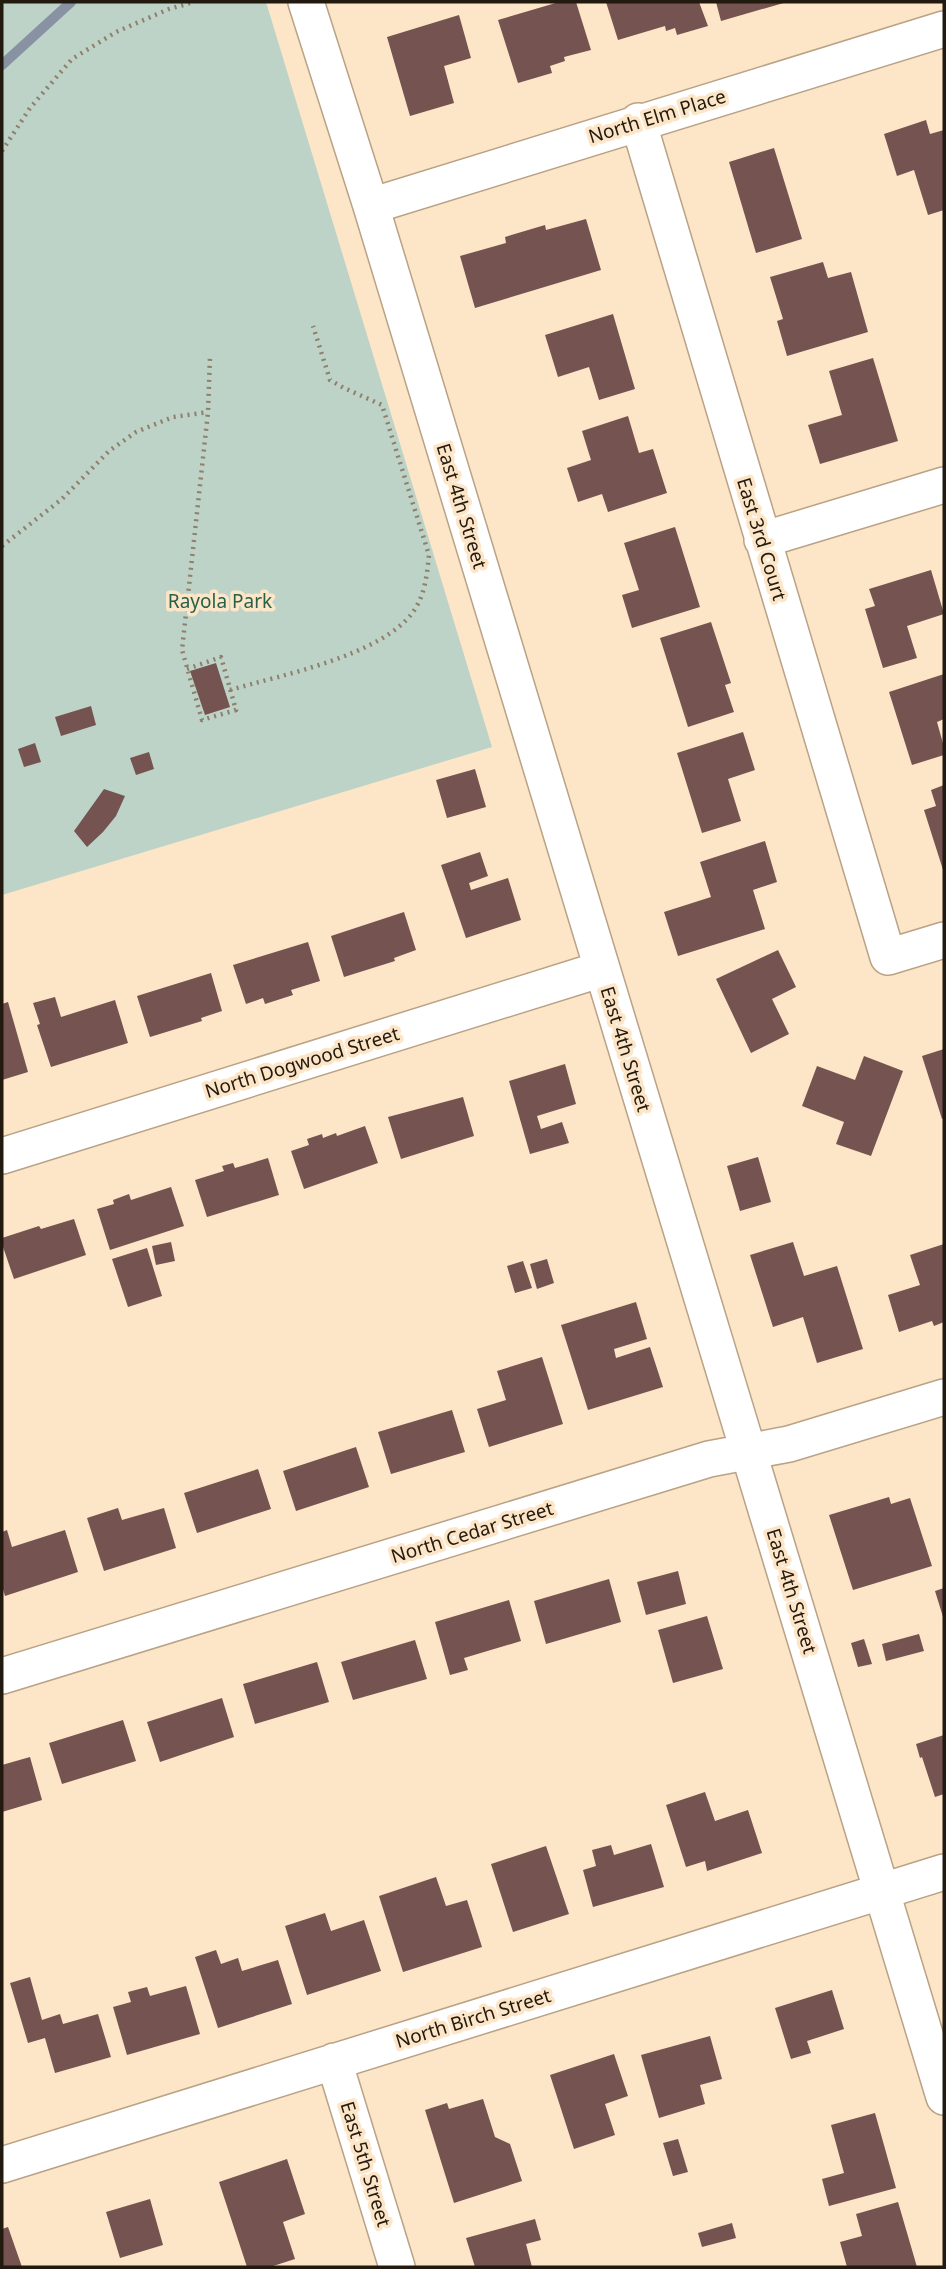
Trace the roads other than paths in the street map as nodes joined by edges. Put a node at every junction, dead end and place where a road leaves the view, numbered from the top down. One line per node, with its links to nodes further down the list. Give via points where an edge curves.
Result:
1 (306, 2): 4 (street, East 4th Street)
2 (944, 29): 3 (street, North Elm Place)
3 (639, 121): 4 (street, North Elm Place); 6 (street, East 3rd Court)
4 (371, 205): 8 (street, East 4th Street)
5 (944, 485): 6 (street)
6 (762, 540): 7 (street, East 3rd Court, via 888,957)
7 (944, 940)
8 (602, 969): 9 (street, North Dogwood Street); 11 (street, East 4th Street)
9 (2, 1156)
10 (944, 1397): 11 (street, North Cedar Street)
11 (750, 1452): 12 (street, North Cedar Street, via 709,1459); 14 (street, East 4th Street)
12 (2, 1676)
13 (944, 1872): 14 (street, North Birch Street)
14 (882, 1891): 15 (street, North Birch Street); 16 (street, East 4th Street)
15 (334, 2061): 17 (street, North Birch Street); 18 (street, East 5th Street)
16 (944, 2097)
17 (2, 2165)
18 (397, 2267)

